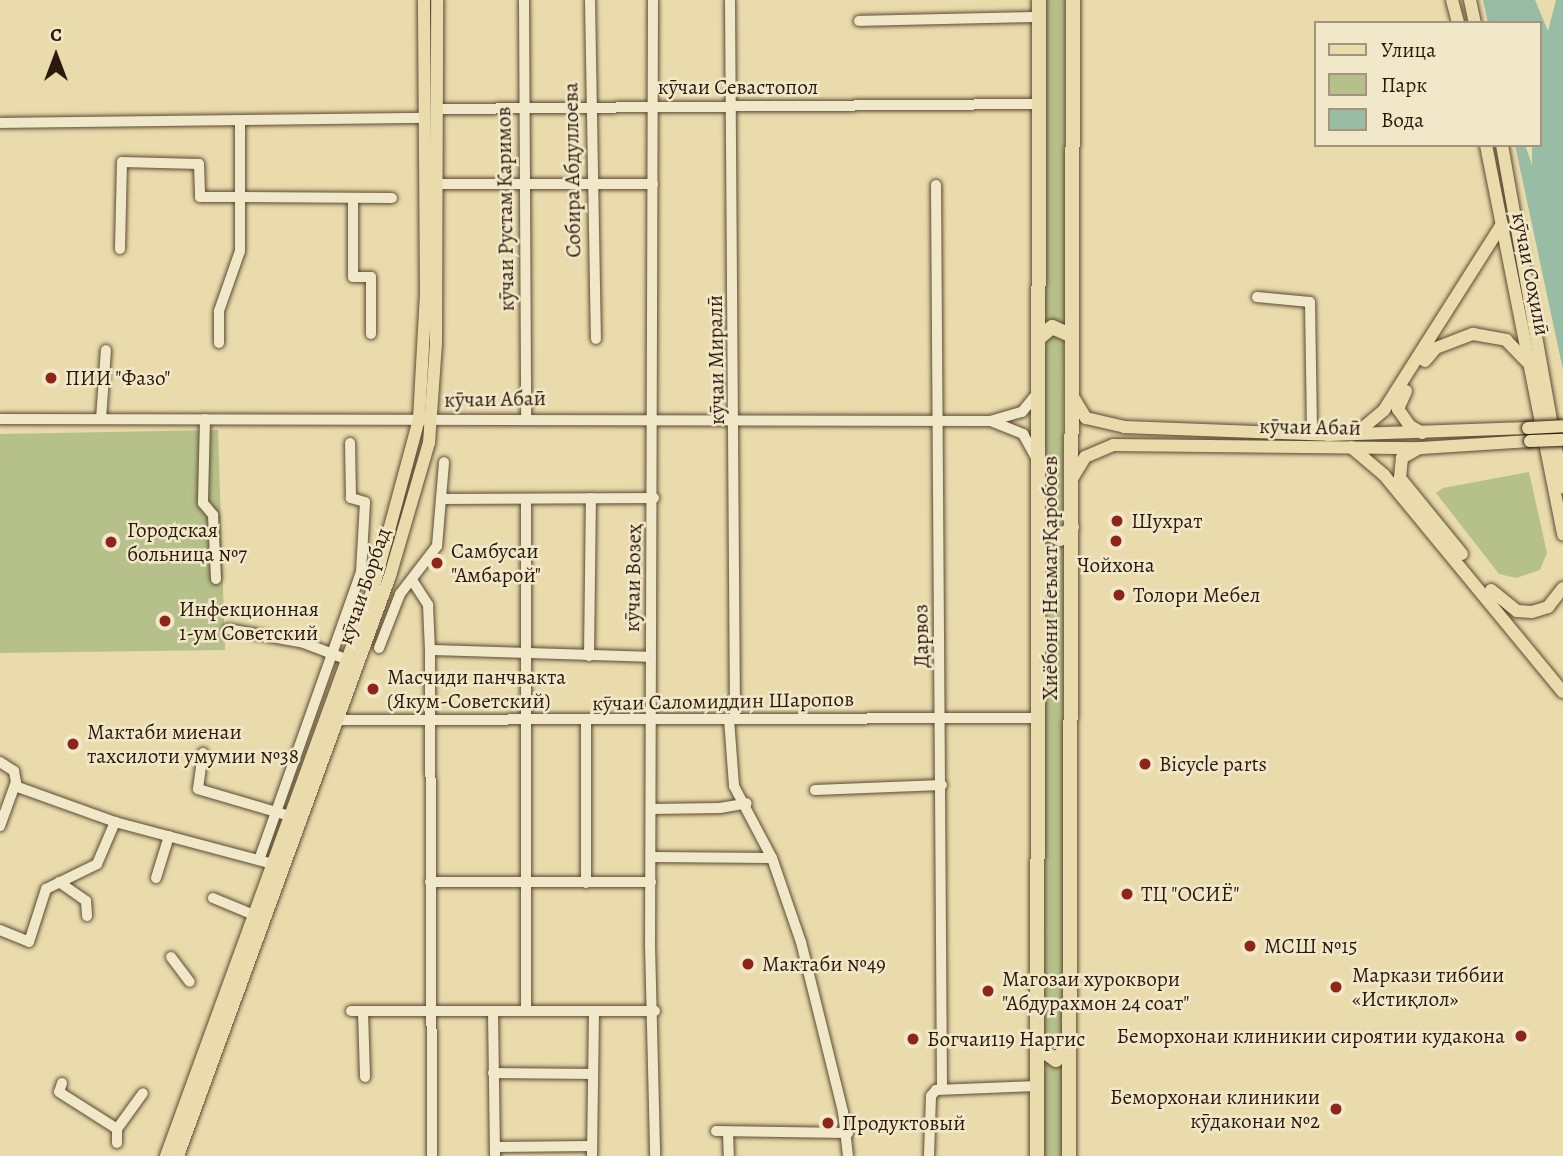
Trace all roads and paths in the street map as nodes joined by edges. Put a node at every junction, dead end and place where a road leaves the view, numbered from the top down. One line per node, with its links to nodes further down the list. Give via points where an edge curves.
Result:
1 (424, 0): 21 (main road, кӯчаи Борбад)
2 (437, 0): 20 (main road, кӯчаи Борбад)
3 (524, 0): 19 (street, кӯчаи Рустам Каримов)
4 (590, 0): 17 (street, Собира Абдуллоева)
5 (653, 0): 16 (street, кӯчаи Возеҳ)
6 (730, 0): 18 (street, кӯчаи Миралӣ)
7 (1039, 0): 11 (highway, Хиёбони Неъмат Қаробоев)
8 (1073, 0): 38 (highway, Хиёбони Неъмат Қаробоев)
9 (1453, 0): 13 (main road)
10 (1470, 0): 14 (main road)
11 (1039, 17): 12 (street); 15 (highway, Хиёбони Неъмат Қаробоев)
12 (859, 21)
13 (1458, 21)
14 (1475, 21)
15 (1039, 104): 18 (street, кӯчаи Севастопол); 39 (highway, Хиёбони Неъмат Қаробоев)
16 (653, 106): 17 (street, кӯчаи Севастопол); 18 (street, кӯчаи Севастопол); 29 (street, кӯчаи Возеҳ)
17 (589, 107): 19 (street, кӯчаи Севастопол); 27 (street, Собира Абдуллоева)
18 (732, 107): 47 (street, кӯчаи Миралӣ)
19 (523, 108): 20 (street, кӯчаи Севастопол); 26 (street, кӯчаи Рустам Каримов)
20 (438, 109): 28 (main road, кӯчаи Борбад)
21 (425, 118): 22 (street); 51 (main road, кӯчаи Борбад)
22 (240, 121): 23 (street); 31 (street)
23 (0, 123)
24 (1486, 147): 34 (main road, кӯчаи Соҳилӣ)
25 (1502, 147): 66 (main road)
26 (524, 183): 27 (street); 28 (street); 46 (street, кӯчаи Рустам Каримов)
27 (591, 183): 29 (street); 40 (street, Собира Абдуллоева)
28 (437, 184): 51 (main road, кӯчаи Борбад)
29 (653, 184): 52 (street, кӯчаи Возеҳ)
30 (936, 185): 53 (street, Дарвоз)
31 (240, 197): 32 (street); 35 (street, via 200,197 199,164 122,162); 41 (street, via 240,251 219,312)
32 (353, 198): 33 (street); 37 (street, via 353,277 371,277)
33 (391, 198)
34 (1502, 225): 43 (main road, кӯчаи Соҳилӣ); 59 (main road, via 1384,411)
35 (120, 249)
36 (1257, 297): 57 (street, via 1310,302)
37 (371, 334)
38 (1072, 336): 39 (highway, via 1052,327); 45 (highway, Хиёбони Неъмат Қаробоев)
39 (1039, 338): 44 (highway, Хиёбони Неъмат Қаробоев)
40 (596, 339)
41 (219, 343)
42 (106, 350): 49 (street)
43 (1527, 362): 56 (main road, via 1496,336 1458,337 1436,348 1398,403 1402,418); 73 (main road, кӯчаи Соҳилӣ)
44 (1039, 390): 54 (street, кӯчаи Абаӣ, via 1022,412); 64 (highway, Хиёбони Неъмат Қаробоев)
45 (1072, 395): 57 (main road, кӯчаи Абаӣ, via 1086,418 1099,425); 65 (highway, Хиёбони Неъмат Қаробоев)
46 (526, 418): 51 (street, кӯчаи Абаӣ); 52 (street, кӯчаи Абаӣ)
47 (736, 418): 52 (street, кӯчаи Абаӣ); 53 (street, кӯчаи Абаӣ); 89 (street, кӯчаи Миралӣ)
48 (0, 419): 49 (street, кӯчаи Абаӣ)
49 (101, 419): 50 (street, кӯчаи Абаӣ)
50 (205, 419): 51 (street, кӯчаи Абаӣ); 74 (street, via 203,503 213,515)
51 (425, 419): 84 (main road, кӯчаи Борбад); 88 (main road, кӯчаи Борбад, via 390,576)
52 (655, 419): 68 (street, кӯчаи Возеҳ)
53 (936, 420): 54 (street, кӯчаи Абаӣ); 86 (street, Дарвоз)
54 (990, 421): 64 (street, кӯчаи Абаӣ, via 1023,434)
55 (1563, 426): 58 (main road, кӯчаи Абаӣ, bridge)
56 (1423, 433): 58 (main road, кӯчаи Абаӣ); 59 (main road, кӯчаи Абаӣ)
57 (1312, 435): 59 (main road, кӯчаи Абаӣ)
58 (1529, 435): 60 (main road, кӯчаи Абаӣ, bridge); 62 (main road, кӯчаи Абаӣ)
59 (1352, 440): 62 (main road, кӯчаи Абаӣ); 65 (main road, кӯчаи Абаӣ, via 1113,444 1085,457); 85 (main road)
60 (1563, 440)
61 (350, 443): 80 (street, via 351,498 365,502 361,572)
62 (1420, 448): 76 (main road, via 1402,458 1400,478 1500,600 1517,611 1532,612 1548,607)
63 (444, 462): 69 (street)
64 (1038, 463): 72 (highway, Хиёбони Неъмат Қаробоев)
65 (1072, 479): 71 (highway, Хиёбони Неъмат Қаробоев)
66 (1563, 488)
67 (591, 498): 68 (street); 70 (street); 82 (street)
68 (653, 498): 83 (street, кӯчаи Возеҳ)
69 (444, 499): 70 (street); 75 (street, via 437,546)
70 (526, 499): 81 (street)
71 (1072, 527): 72 (highway, via 1059,539); 129 (highway, Хиёбони Неъмат Қаробоев)
72 (1038, 529): 87 (highway, Хиёбони Неъмат Қаробоев)
73 (1563, 534)
74 (216, 579)
75 (412, 580): 78 (street, via 400,594); 79 (street, via 428,605)
76 (1563, 588)
77 (228, 629): 80 (street, via 304,643)
78 (379, 648)
79 (430, 650): 81 (street); 90 (street)
80 (334, 655): 84 (street); 101 (street)
81 (525, 655): 82 (street); 91 (street)
82 (589, 656): 83 (street)
83 (651, 657): 93 (street, кӯчаи Возеҳ)
84 (347, 660): 88 (main road, кӯчаи Борбад)
85 (1563, 691)
86 (942, 717): 87 (street, кӯчаи Саломиддин Шаропов); 89 (street, кӯчаи Саломиддин Шаропов); 96 (street, Дарвоз)
87 (1038, 718): 130 (highway, Хиёбони Неъмат Қаробоев)
88 (331, 719): 90 (street, кӯчаи Саломиддин Шаропов); 102 (main road, кӯчаи Борбад); 146 (main road, кӯчаи Борбад)
89 (732, 719): 93 (street, кӯчаи Саломиддин Шаропов); 99 (street, кӯчаи Миралӣ, via 734,786)
90 (429, 722): 91 (street, кӯчаи Саломиддин Шаропов); 112 (street)
91 (525, 722): 92 (street, кӯчаи Саломиддин Шаропов); 114 (street)
92 (586, 722): 93 (street, кӯчаи Саломиддин Шаропов); 115 (street)
93 (650, 722): 100 (street, кӯчаи Возеҳ)
94 (203, 753): 101 (street, via 198,789)
95 (0, 762): 97 (street, via 14,771)
96 (942, 785): 98 (street); 136 (street, Дарвоз)
97 (15, 786): 103 (street); 104 (street)
98 (815, 790)
99 (747, 803): 100 (street); 107 (street, кӯчаи Миралӣ)
100 (651, 809): 106 (street, кӯчаи Возеҳ)
101 (276, 812): 102 (street); 108 (street)
102 (290, 816): 109 (main road, кӯчаи Борбад)
103 (115, 822): 105 (street); 111 (street, via 97,863)
104 (0, 825)
105 (169, 836): 108 (street); 110 (street)
106 (652, 857): 107 (street); 113 (street, кӯчаи Возеҳ)
107 (772, 858): 141 (street, кӯчаи Миралӣ, via 801,942)
108 (259, 860): 109 (street)
109 (273, 864): 117 (main road, кӯчаи Борбад)
110 (156, 878)
111 (59, 882): 118 (street, via 86,901); 119 (street, via 46,889 29,942)
112 (430, 882): 114 (street); 127 (street)
113 (651, 882): 115 (street); 128 (street, кӯчаи Возеҳ)
114 (524, 883): 115 (street); 122 (street)
115 (586, 883)
116 (213, 898): 117 (street)
117 (254, 915): 145 (main road, кӯчаи Борбад)
118 (87, 916)
119 (0, 930)
120 (170, 957): 121 (street)
121 (190, 982)
122 (526, 1010): 123 (street); 124 (street)
123 (493, 1011): 127 (street); 131 (street)
124 (594, 1011): 128 (street); 132 (street)
125 (351, 1012): 126 (street)
126 (363, 1012): 127 (street); 133 (street)
127 (430, 1012): 147 (street)
128 (655, 1012): 148 (street, кӯчаи Возеҳ)
129 (1070, 1044): 130 (highway, via 1056,1060); 153 (highway, Хиёбони Неъмат Қаробоев)
130 (1038, 1047): 135 (highway, Хиёбони Неъмат Қаробоев)
131 (493, 1073): 132 (street); 144 (street)
132 (593, 1074): 143 (street)
133 (365, 1077)
134 (62, 1083): 138 (street, via 59,1092)
135 (1037, 1086): 136 (street); 152 (highway, Хиёбони Неъмат Қаробоев)
136 (942, 1087): 151 (street, via 931,1096)
137 (144, 1093): 138 (street)
138 (117, 1129): 142 (street)
139 (716, 1131): 140 (street)
140 (728, 1132): 141 (street); 149 (street)
141 (848, 1133): 150 (street, кӯчаи Миралӣ)
142 (117, 1143)
143 (592, 1151): 144 (street)
144 (495, 1152)
145 (166, 1156)
146 (178, 1156)
147 (432, 1156)
148 (655, 1156)
149 (729, 1156)
150 (848, 1156)
151 (929, 1156)
152 (1037, 1156)
153 (1069, 1156)

